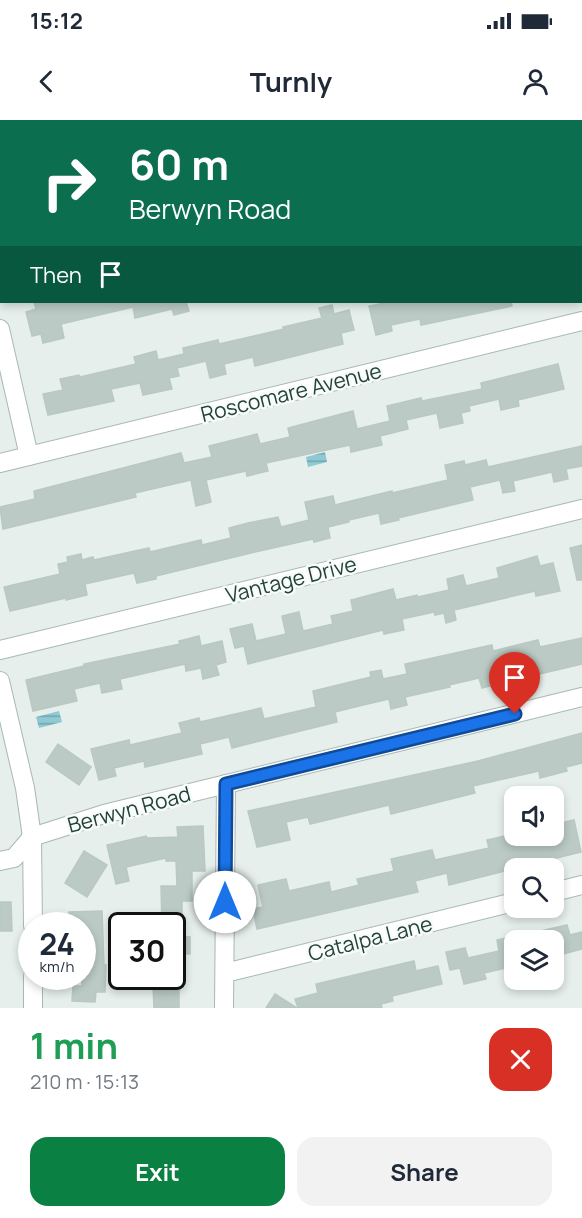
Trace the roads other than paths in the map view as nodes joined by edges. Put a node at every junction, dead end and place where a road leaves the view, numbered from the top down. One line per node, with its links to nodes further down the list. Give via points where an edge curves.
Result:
1 (582, 321): 3 (street, Roscomare Avenue)
2 (0, 329): 3 (street)
3 (29, 456): 4 (street, Roscomare Avenue)
4 (0, 463)
5 (582, 509): 6 (street, Vantage Drive)
6 (0, 650)
7 (0, 681): 10 (street)
8 (582, 697): 9 (street, Berwyn Road)
9 (226, 784): 10 (street, Berwyn Road, via 104,814); 16 (street)
10 (32, 837): 11 (street, Berwyn Road, via 14,858); 15 (street)
11 (0, 861)
12 (582, 885): 13 (street)
13 (564, 890)
14 (504, 904): 16 (street, Catalpa Lane)
15 (33, 912)
16 (225, 973): 19 (street)
17 (33, 990): 18 (street)
18 (33, 1008)
19 (224, 1008)

